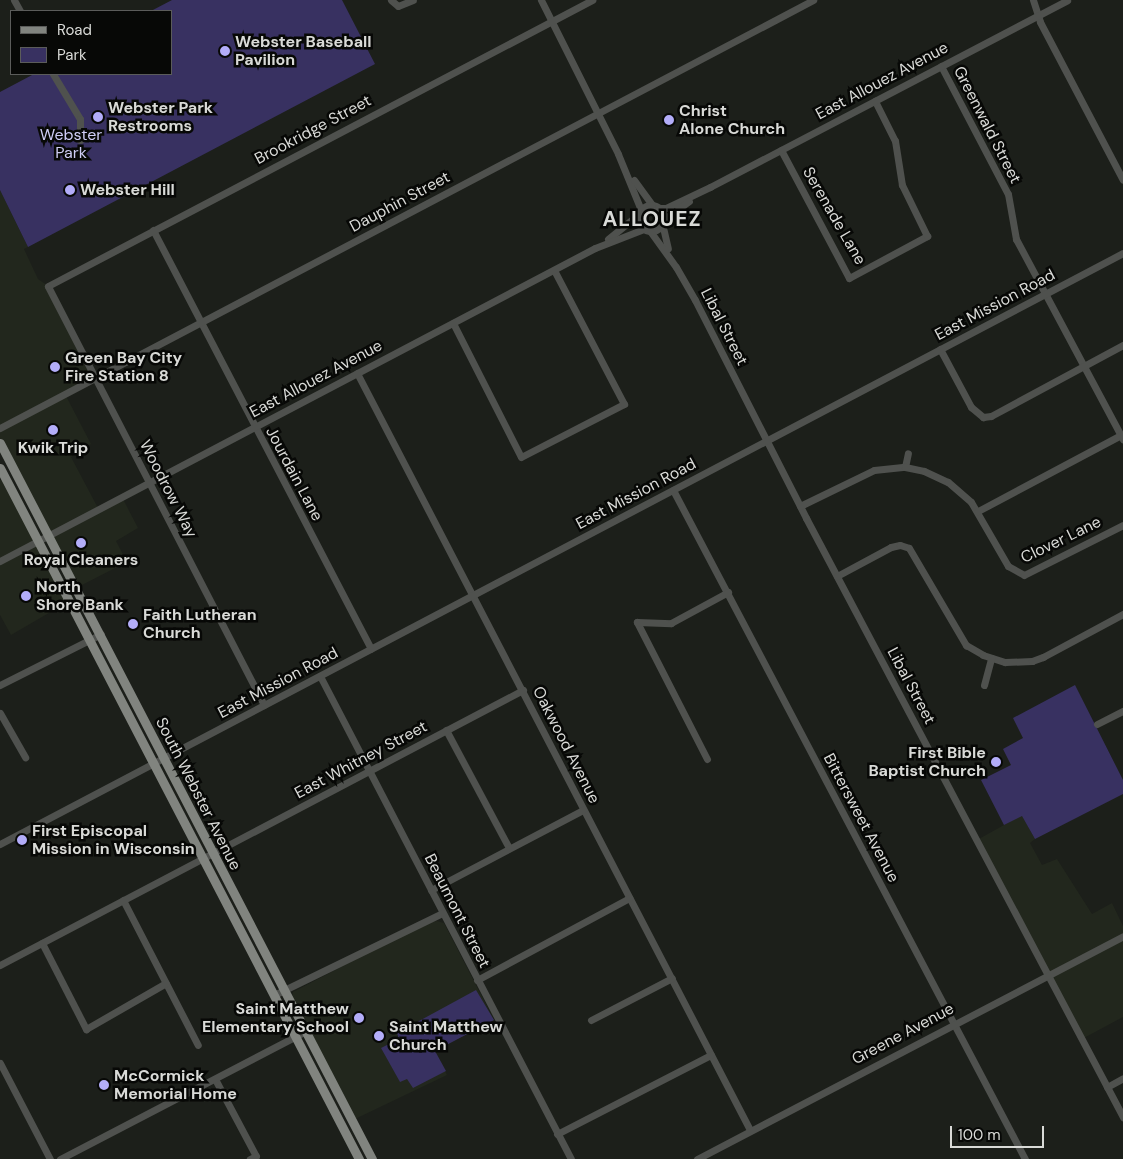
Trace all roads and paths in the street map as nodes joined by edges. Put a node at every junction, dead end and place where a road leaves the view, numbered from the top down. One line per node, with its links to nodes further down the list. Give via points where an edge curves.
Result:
1 (391, 0): 2 (street, via 398,6)
2 (413, 0)
3 (541, 0): 9 (street)
4 (592, 0): 9 (street, Brookridge Street)
5 (813, 0): 13 (street, Dauphin Street)
6 (1033, 0): 8 (street)
7 (1067, 0): 8 (street, East Allouez Avenue)
8 (1040, 14): 10 (street, East Allouez Avenue); 17 (street, via 1040,22)
9 (551, 21): 13 (street); 22 (street, Brookridge Street)
10 (941, 66): 12 (street, East Allouez Avenue); 29 (street, Greenwald Street, via 1001,178 1008,194 1016,239)
11 (54, 75): 14 (street, via 80,119)
12 (874, 101): 15 (street, East Allouez Avenue); 15 (street, Serenade Lane, via 895,141 902,186 927,236 849,278)
13 (597, 113): 16 (street); 30 (street, Dauphin Street)
14 (80, 140)
15 (781, 150): 18 (street, East Allouez Avenue)
16 (618, 154): 19 (street); 20 (street)
17 (1123, 180)
18 (710, 188): 19 (street, East Allouez Avenue, via 666,208); 21 (street, East Allouez Avenue)
19 (655, 207): 20 (street, East Allouez Avenue); 21 (street, Libal Street)
20 (640, 212): 23 (street, Libal Street); 24 (street, East Allouez Avenue)
21 (663, 222): 23 (street, East Allouez Avenue); 26 (street, Libal Street, via 662,232)
22 (153, 230): 28 (street, Brookridge Street); 30 (street, Jourdain Lane)
23 (647, 230): 24 (street, East Allouez Avenue); 26 (street, Libal Street)
24 (595, 248): 27 (street, East Allouez Avenue)
25 (1123, 252): 29 (street, East Mission Road)
26 (676, 267): 40 (street, Libal Street)
27 (554, 270): 31 (street, East Allouez Avenue); 31 (street, via 624,404 521,457)
28 (48, 286): 36 (street, Woodrow Way)
29 (1045, 294): 33 (street, East Mission Road); 34 (street, Greenwald Street)
30 (200, 322): 36 (street, Dauphin Street); 37 (street, Jourdain Lane)
31 (453, 323): 35 (street, East Allouez Avenue)
32 (1123, 346): 34 (street)
33 (940, 349): 34 (street, via 971,407 984,417); 40 (street, East Mission Road)
34 (1084, 366): 39 (street, Greenwald Street)
35 (357, 373): 37 (street, East Allouez Avenue); 55 (street, Oakwood Avenue)
36 (94, 378): 38 (street, Dauphin Street); 45 (street, Woodrow Way)
37 (254, 427): 45 (street, East Allouez Avenue); 59 (street, Jourdain Lane)
38 (0, 428)
39 (1122, 437): 48 (street)
40 (766, 441): 46 (street, East Mission Road); 47 (street, Libal Street)
41 (0, 442): 50 (main road, South Webster Avenue)
42 (908, 453): 43 (street)
43 (905, 467): 47 (street, Clover Lane, via 866,472); 48 (street, Clover Lane, via 943,479)
44 (0, 468): 51 (main road, South Webster Avenue)
45 (149, 482): 50 (street, East Allouez Avenue); 65 (street, Woodrow Way)
46 (673, 490): 54 (street, Bittersweet Avenue); 55 (street, East Mission Road)
47 (800, 506): 53 (street, Libal Street)
48 (978, 511): 49 (street, Clover Lane, via 1008,566 1024,575)
49 (1123, 525)
50 (49, 535): 51 (street, East Allouez Avenue); 57 (main road, South Webster Avenue)
51 (38, 541): 52 (street, East Allouez Avenue); 58 (main road, South Webster Avenue)
52 (0, 561)
53 (837, 576): 60 (street, via 891,547 900,545 908,548 961,639 974,651); 87 (street, Libal Street)
54 (728, 592): 72 (street, via 671,623 637,622); 94 (street, Bittersweet Avenue)
55 (474, 595): 59 (street, East Mission Road); 64 (street, Oakwood Avenue)
56 (1123, 614): 60 (street, via 1032,660 1012,662)
57 (100, 634): 58 (street); 71 (main road, South Webster Avenue)
58 (89, 640): 62 (street); 73 (main road, South Webster Avenue)
59 (371, 649): 61 (street, East Mission Road)
60 (991, 658): 63 (street)
61 (320, 676): 65 (street, East Mission Road); 74 (street, Beaumont Street)
62 (0, 685)
63 (984, 685)
64 (522, 690): 69 (street, East Whitney Street); 75 (street, Oakwood Avenue)
65 (264, 705): 71 (street, East Mission Road)
66 (1123, 711): 68 (street)
67 (0, 714): 70 (street)
68 (1097, 724)
69 (446, 730): 74 (street, East Whitney Street); 77 (street)
70 (24, 757)
71 (162, 759): 73 (street, East Mission Road); 78 (main road, South Webster Avenue)
72 (707, 759)
73 (153, 764): 76 (street, East Mission Road); 79 (main road, South Webster Avenue)
74 (369, 771): 78 (street, East Whitney Street); 80 (street, Beaumont Street)
75 (583, 810): 77 (street); 81 (street, Oakwood Avenue)
76 (0, 844)
77 (509, 848): 80 (street)
78 (212, 854): 79 (street, East Whitney Street); 91 (main road, South Webster Avenue)
79 (202, 859): 82 (street, East Whitney Street); 92 (main road, South Webster Avenue)
80 (431, 890): 83 (street, Beaumont Street)
81 (630, 898): 88 (street, Oakwood Avenue); 89 (street)
82 (123, 900): 85 (street, East Whitney Street); 90 (street)
83 (442, 913): 89 (street, Beaumont Street); 91 (street)
84 (1123, 936): 87 (street, Greene Avenue)
85 (42, 943): 86 (street, East Whitney Street); 90 (street, via 86,1028)
86 (0, 965)
87 (1048, 975): 94 (street, Greene Avenue); 102 (street, Libal Street)
88 (672, 978): 93 (street); 98 (street, Oakwood Avenue)
89 (477, 980): 105 (street, Beaumont Street)
90 (166, 983): 97 (street)
91 (284, 990): 92 (street); 95 (main road, South Webster Avenue)
92 (274, 995): 96 (main road, South Webster Avenue)
93 (591, 1020)
94 (954, 1023): 104 (street, Greene Avenue); 113 (street, Bittersweet Avenue)
95 (306, 1031): 96 (street); 110 (main road, South Webster Avenue)
96 (294, 1036): 100 (street); 109 (main road, South Webster Avenue)
97 (198, 1045)
98 (711, 1055): 104 (street, Oakwood Avenue); 105 (street)
99 (0, 1063): 107 (street)
100 (216, 1078): 106 (street); 108 (street)
101 (1123, 1078): 102 (street)
102 (1107, 1087): 103 (street, Libal Street)
103 (1123, 1117)
104 (750, 1130): 112 (street, Greene Avenue)
105 (557, 1134): 111 (street, Beaumont Street)
106 (253, 1157)
107 (50, 1159)
108 (60, 1159)
109 (359, 1159)
110 (372, 1159)
111 (571, 1159)
112 (697, 1159)
113 (1025, 1159)

